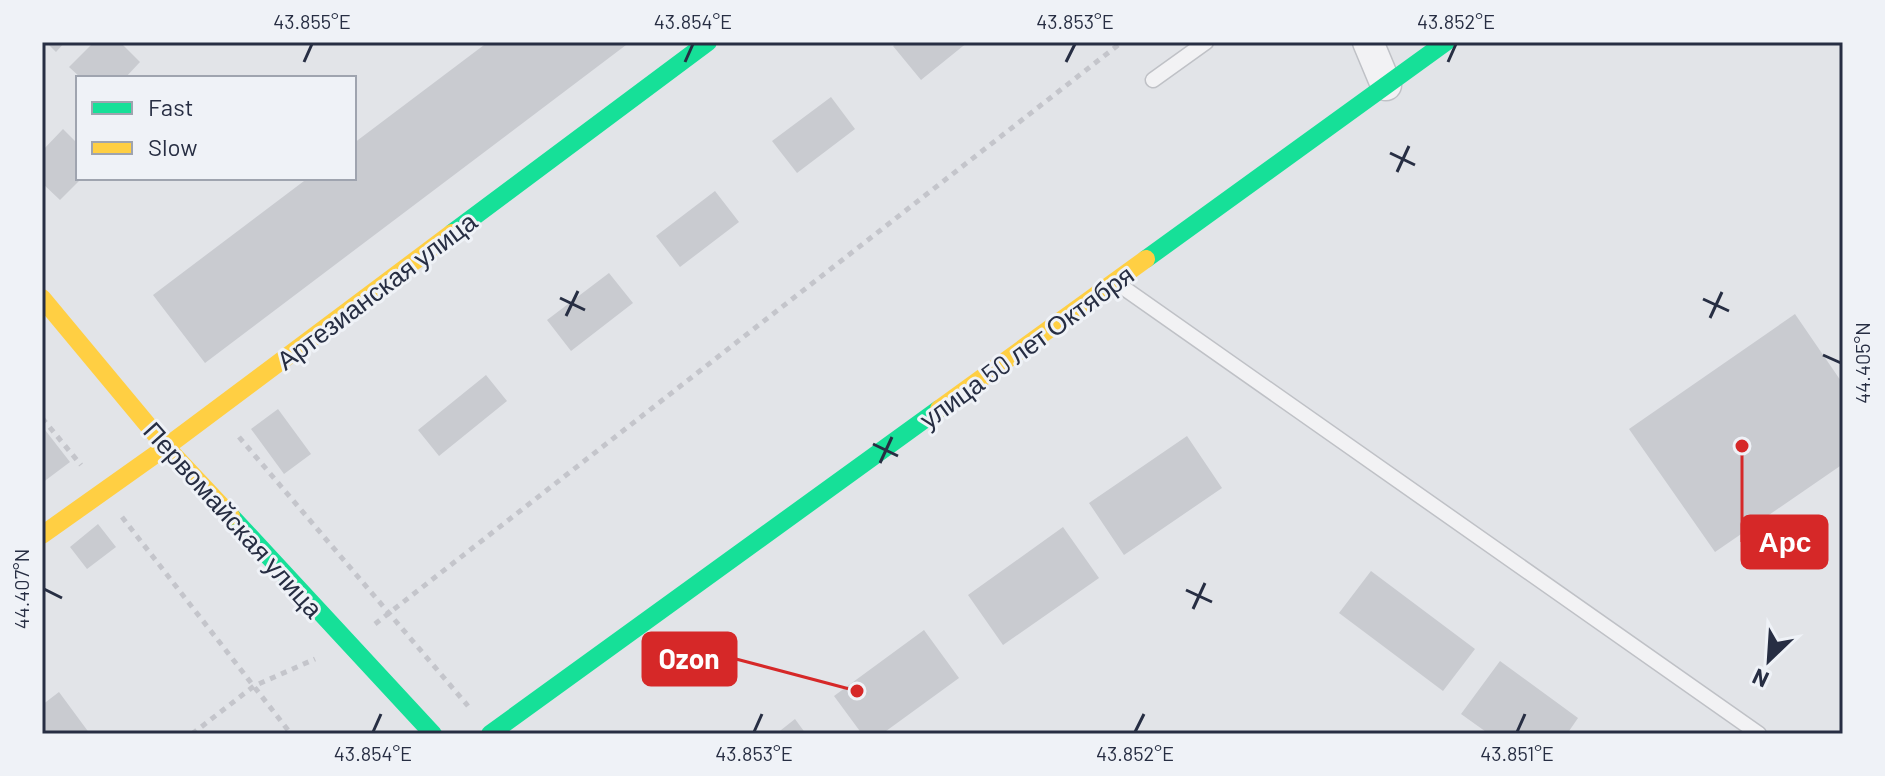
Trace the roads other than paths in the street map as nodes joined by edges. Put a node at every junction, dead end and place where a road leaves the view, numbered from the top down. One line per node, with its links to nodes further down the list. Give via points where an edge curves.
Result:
1 (708, 42): 9 (main road, Артезианская улица)
2 (1206, 42): 5 (lane)
3 (1368, 42): 6 (street)
4 (1446, 42): 6 (main road, улица 50 лет Октября)
5 (1153, 80)
6 (1386, 85): 7 (main road, улица 50 лет Октября)
7 (1115, 282): 11 (main road, улица 50 лет Октября); 13 (lane)
8 (42, 298): 9 (main road, Первомайская улица)
9 (166, 447): 10 (main road, Артезианская улица); 12 (main road, Первомайская улица)
10 (42, 535)
11 (491, 733)
12 (433, 734)
13 (1759, 734)

